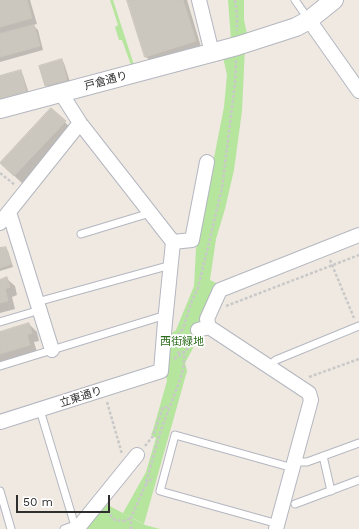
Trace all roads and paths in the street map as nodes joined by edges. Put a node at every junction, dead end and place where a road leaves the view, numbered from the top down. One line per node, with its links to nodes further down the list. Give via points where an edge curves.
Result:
1 (199, 0): 7 (street)
2 (235, 0): 6 (path)
3 (295, 0): 5 (lane)
4 (334, 0): 5 (street)
5 (309, 20): 6 (street, via 296,27); 8 (street)
6 (237, 46): 7 (street, 戸倉通り)
7 (212, 53): 9 (street, 戸倉通り)
8 (359, 91)
9 (61, 93): 10 (street, 戸倉通り); 11 (street)
10 (0, 109)
11 (80, 124): 14 (street); 16 (street)
12 (207, 162): 20 (street, via 192,240)
13 (0, 173): 14 (path)
14 (24, 193): 15 (street)
15 (9, 212): 17 (street); 26 (street)
16 (150, 213): 18 (lane); 20 (street)
17 (0, 223)
18 (81, 234)
19 (359, 235): 21 (street)
20 (173, 242): 23 (street)
21 (326, 248): 24 (path); 25 (street, via 220,290)
22 (359, 255): 24 (path)
23 (171, 265): 26 (lane); 27 (street)
24 (332, 265): 25 (path, via 224,307); 29 (path)
25 (215, 302): 30 (street)
26 (39, 306): 28 (lane); 31 (street)
27 (166, 316): 31 (lane); 36 (street)
28 (0, 322)
29 (358, 326): 35 (lane, via 276,360)
30 (204, 328): 32 (path); 35 (street)
31 (52, 350): 34 (lane)
32 (184, 352): 36 (path); 39 (path, via 180,380)
33 (359, 359): 37 (path)
34 (0, 366)
35 (268, 366): 47 (street, via 309,393 311,400)
36 (161, 371): 38 (street, 立東通り)
37 (316, 375)
38 (104, 389): 40 (street, 立東通り); 48 (path)
39 (169, 407): 42 (path, via 163,407); 43 (path)
40 (40, 410): 41 (street, 立東通り); 55 (lane)
41 (0, 422)
42 (153, 436): 43 (path); 45 (path)
43 (158, 438): 54 (path, via 145,486)
44 (359, 444): 46 (lane)
45 (137, 455): 48 (street)
46 (322, 456): 47 (lane); 51 (lane)
47 (294, 465): 56 (street); 56 (lane, via 175,435 160,491)
48 (126, 468): 52 (street)
49 (359, 480): 51 (lane)
50 (0, 491): 57 (lane)
51 (331, 491): 53 (lane)
52 (100, 502): 54 (path, via 115,520 124,521); 55 (street)
53 (295, 504)
54 (131, 518): 59 (path)
55 (78, 526): 58 (lane)
56 (277, 527)
57 (11, 529)
58 (64, 529)
59 (131, 529)

